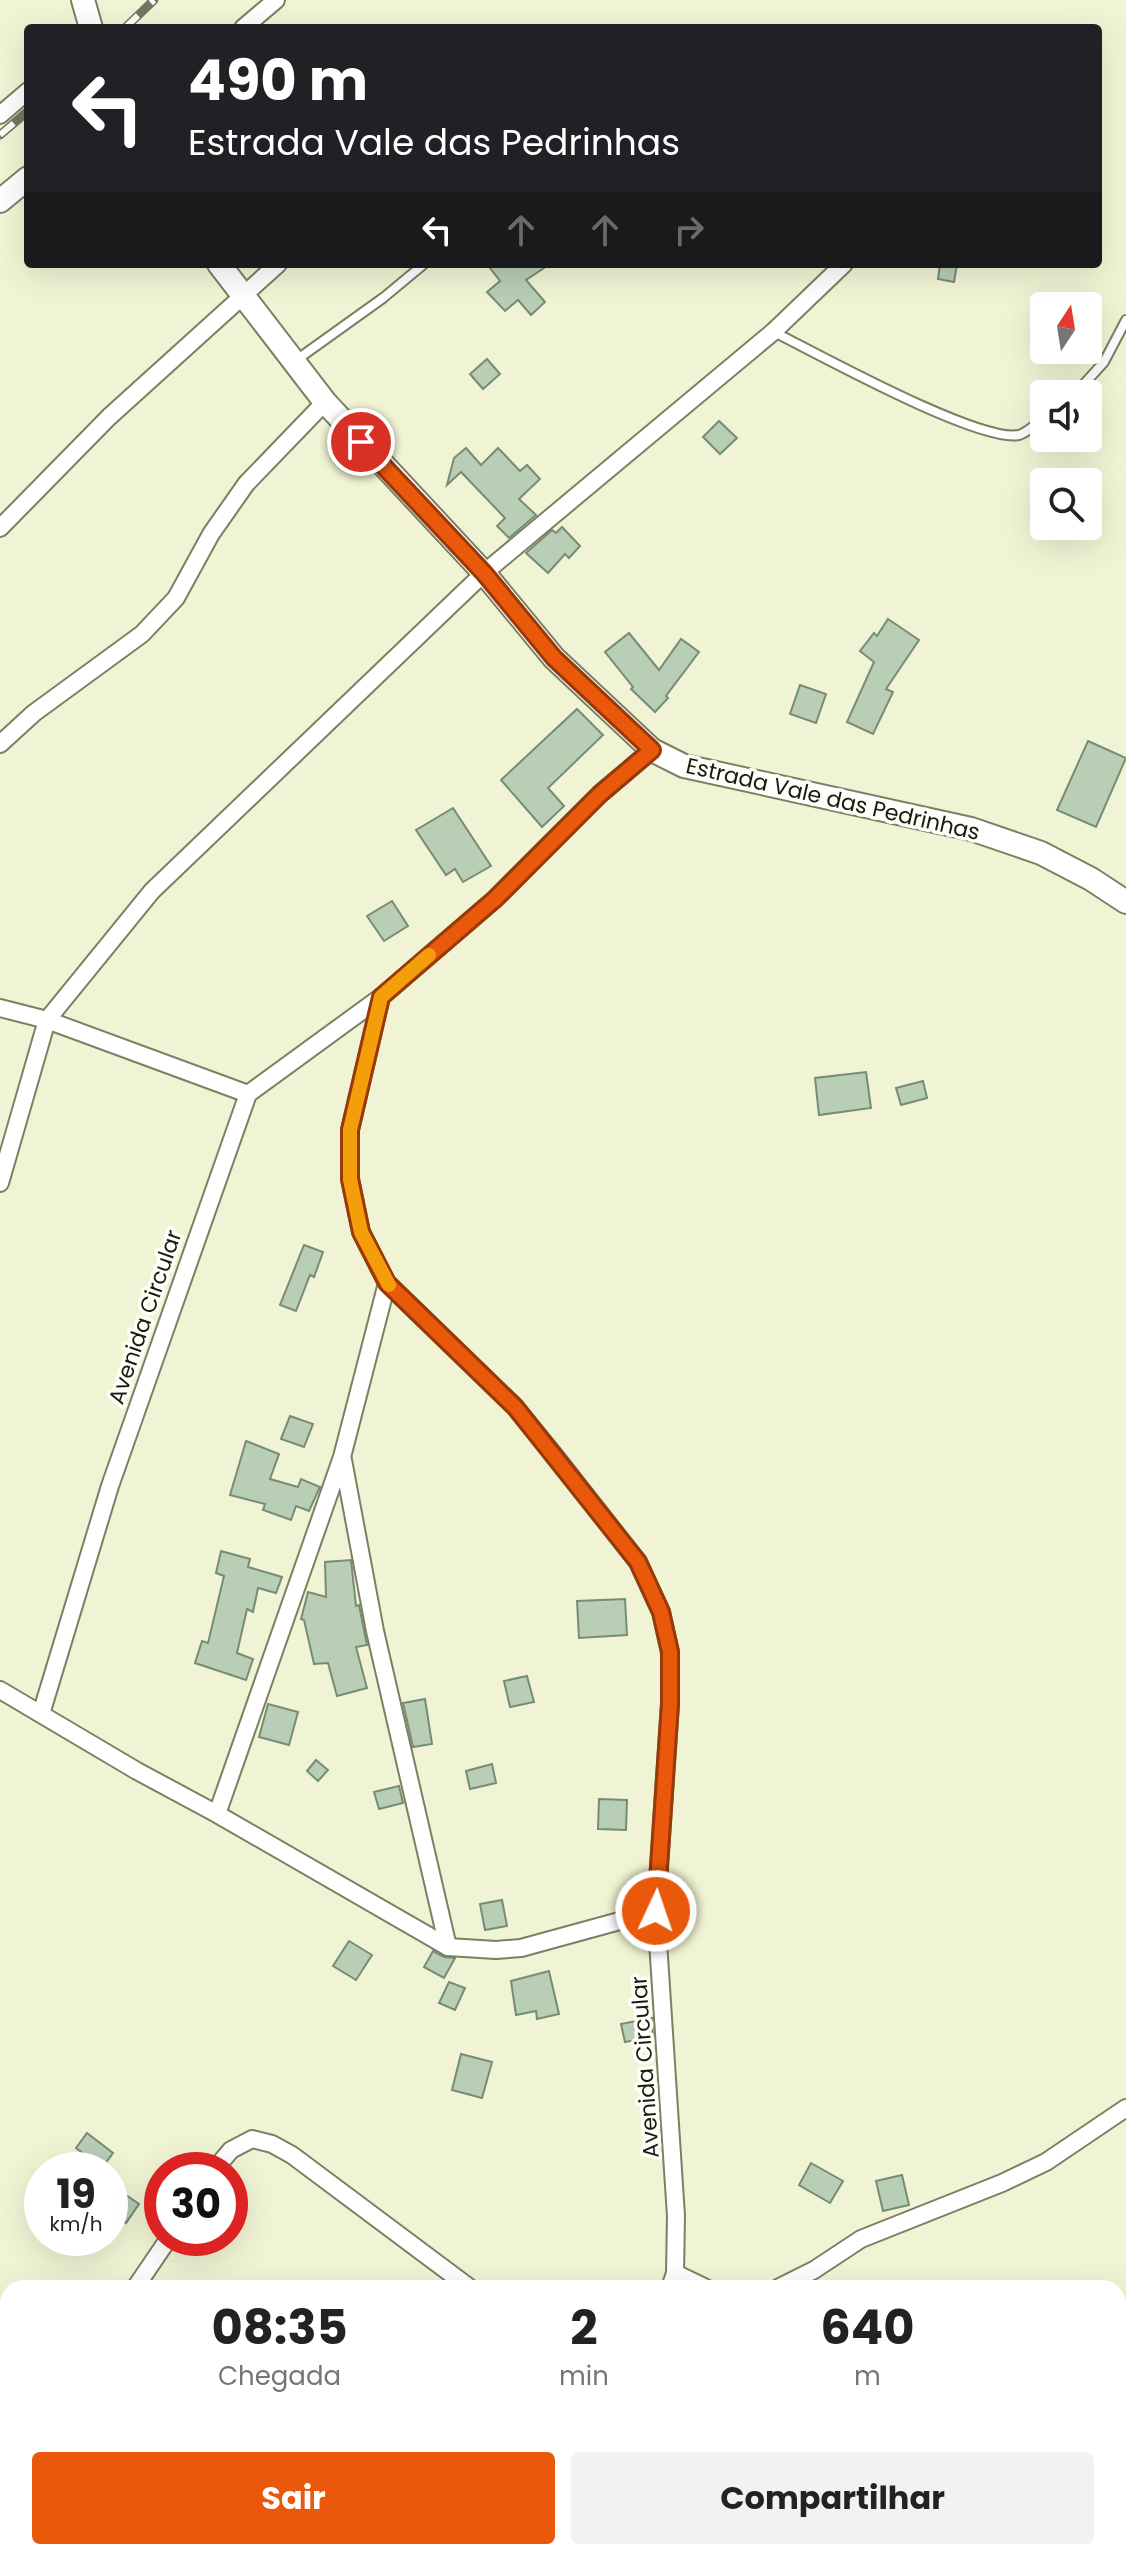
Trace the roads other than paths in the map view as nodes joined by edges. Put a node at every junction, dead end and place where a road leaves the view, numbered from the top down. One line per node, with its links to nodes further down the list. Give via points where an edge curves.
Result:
1 (83, 0): 3 (main road)
2 (276, 0): 4 (street)
3 (90, 24)
4 (248, 24)
5 (24, 94): 6 (street)
6 (0, 115)
7 (24, 181): 8 (main road)
8 (0, 201)
9 (222, 268): 13 (main road, Estrada Vale das Pedrinhas)
10 (273, 268): 13 (street)
11 (419, 268): 16 (lane)
12 (840, 268): 15 (street)
13 (242, 295): 16 (main road, Estrada Vale das Pedrinhas); 20 (street, via 109,417)
14 (1126, 320): 17 (lane, via 1104,362)
15 (773, 332): 19 (lane, via 959,423 994,434 1020,435); 21 (street)
16 (294, 361): 18 (main road, Estrada Vale das Pedrinhas)
17 (1088, 380)
18 (325, 402): 21 (main road, Estrada Vale das Pedrinhas); 22 (street, via 246,484 176,598 150,625)
19 (1030, 428)
20 (0, 528)
21 (484, 573): 23 (main road, Estrada Vale das Pedrinhas, via 554,658); 27 (street, via 152,891)
22 (0, 744)
23 (652, 750): 24 (main road, Estrada Vale das Pedrinhas, via 684,766 971,829 1041,853); 25 (street, via 495,899)
24 (1126, 902)
25 (381, 997): 28 (street); 30 (street, Avenida Circular, via 350,1130 350,1179 361,1232)
26 (0, 1008): 27 (street)
27 (47, 1020): 28 (street); 29 (street)
28 (248, 1094): 33 (street, Avenida Circular, via 110,1486)
29 (0, 1183)
30 (387, 1283): 31 (street); 35 (street, Avenida Circular, via 515,1407 638,1562 661,1612 670,1652 670,1704)
31 (342, 1457): 34 (street); 36 (street, via 375,1631)
32 (0, 1690): 33 (street)
33 (41, 1714): 34 (street)
34 (217, 1814): 36 (street)
35 (656, 1911): 36 (street, via 521,1948); 42 (street, Avenida Circular, via 676,2216)
36 (448, 1947)
37 (1126, 2108): 43 (street, via 1046,2162 861,2239)
38 (229, 2152): 41 (street, via 252,2139 292,2155)
39 (157, 2256): 40 (street)
40 (140, 2280)
41 (459, 2280)
42 (672, 2280)
43 (795, 2280)

